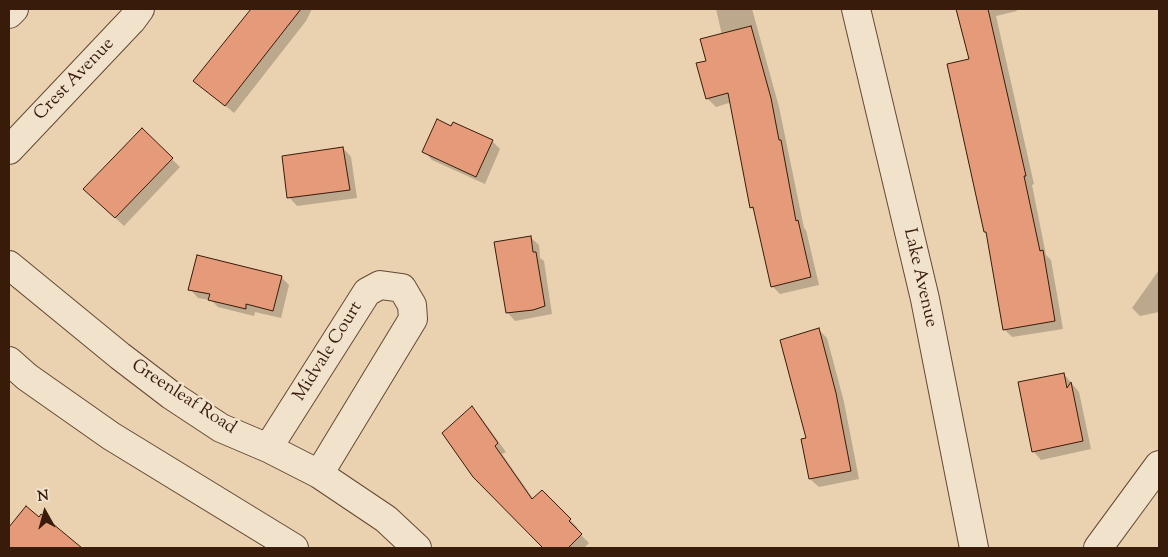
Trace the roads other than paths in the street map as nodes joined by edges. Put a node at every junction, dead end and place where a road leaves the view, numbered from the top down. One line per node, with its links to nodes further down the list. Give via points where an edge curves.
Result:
1 (14, 9): 4 (street)
2 (140, 9): 5 (street, Crest Avenue)
3 (856, 9): 13 (street, Lake Avenue, via 925,298)
4 (9, 14)
5 (9, 150)
6 (9, 265): 8 (street, Greenleaf Road, via 171,395 221,428)
7 (9, 361): 11 (street, via 111,436)
8 (268, 448): 10 (street, Greenleaf Road); 10 (street, Midvale Court, via 367,292 380,285 402,288 412,305 413,319)
9 (1159, 465): 14 (street)
10 (319, 474): 12 (street, Greenleaf Road, via 386,519)
11 (294, 548)
12 (417, 548)
13 (974, 548)
14 (1098, 548)

